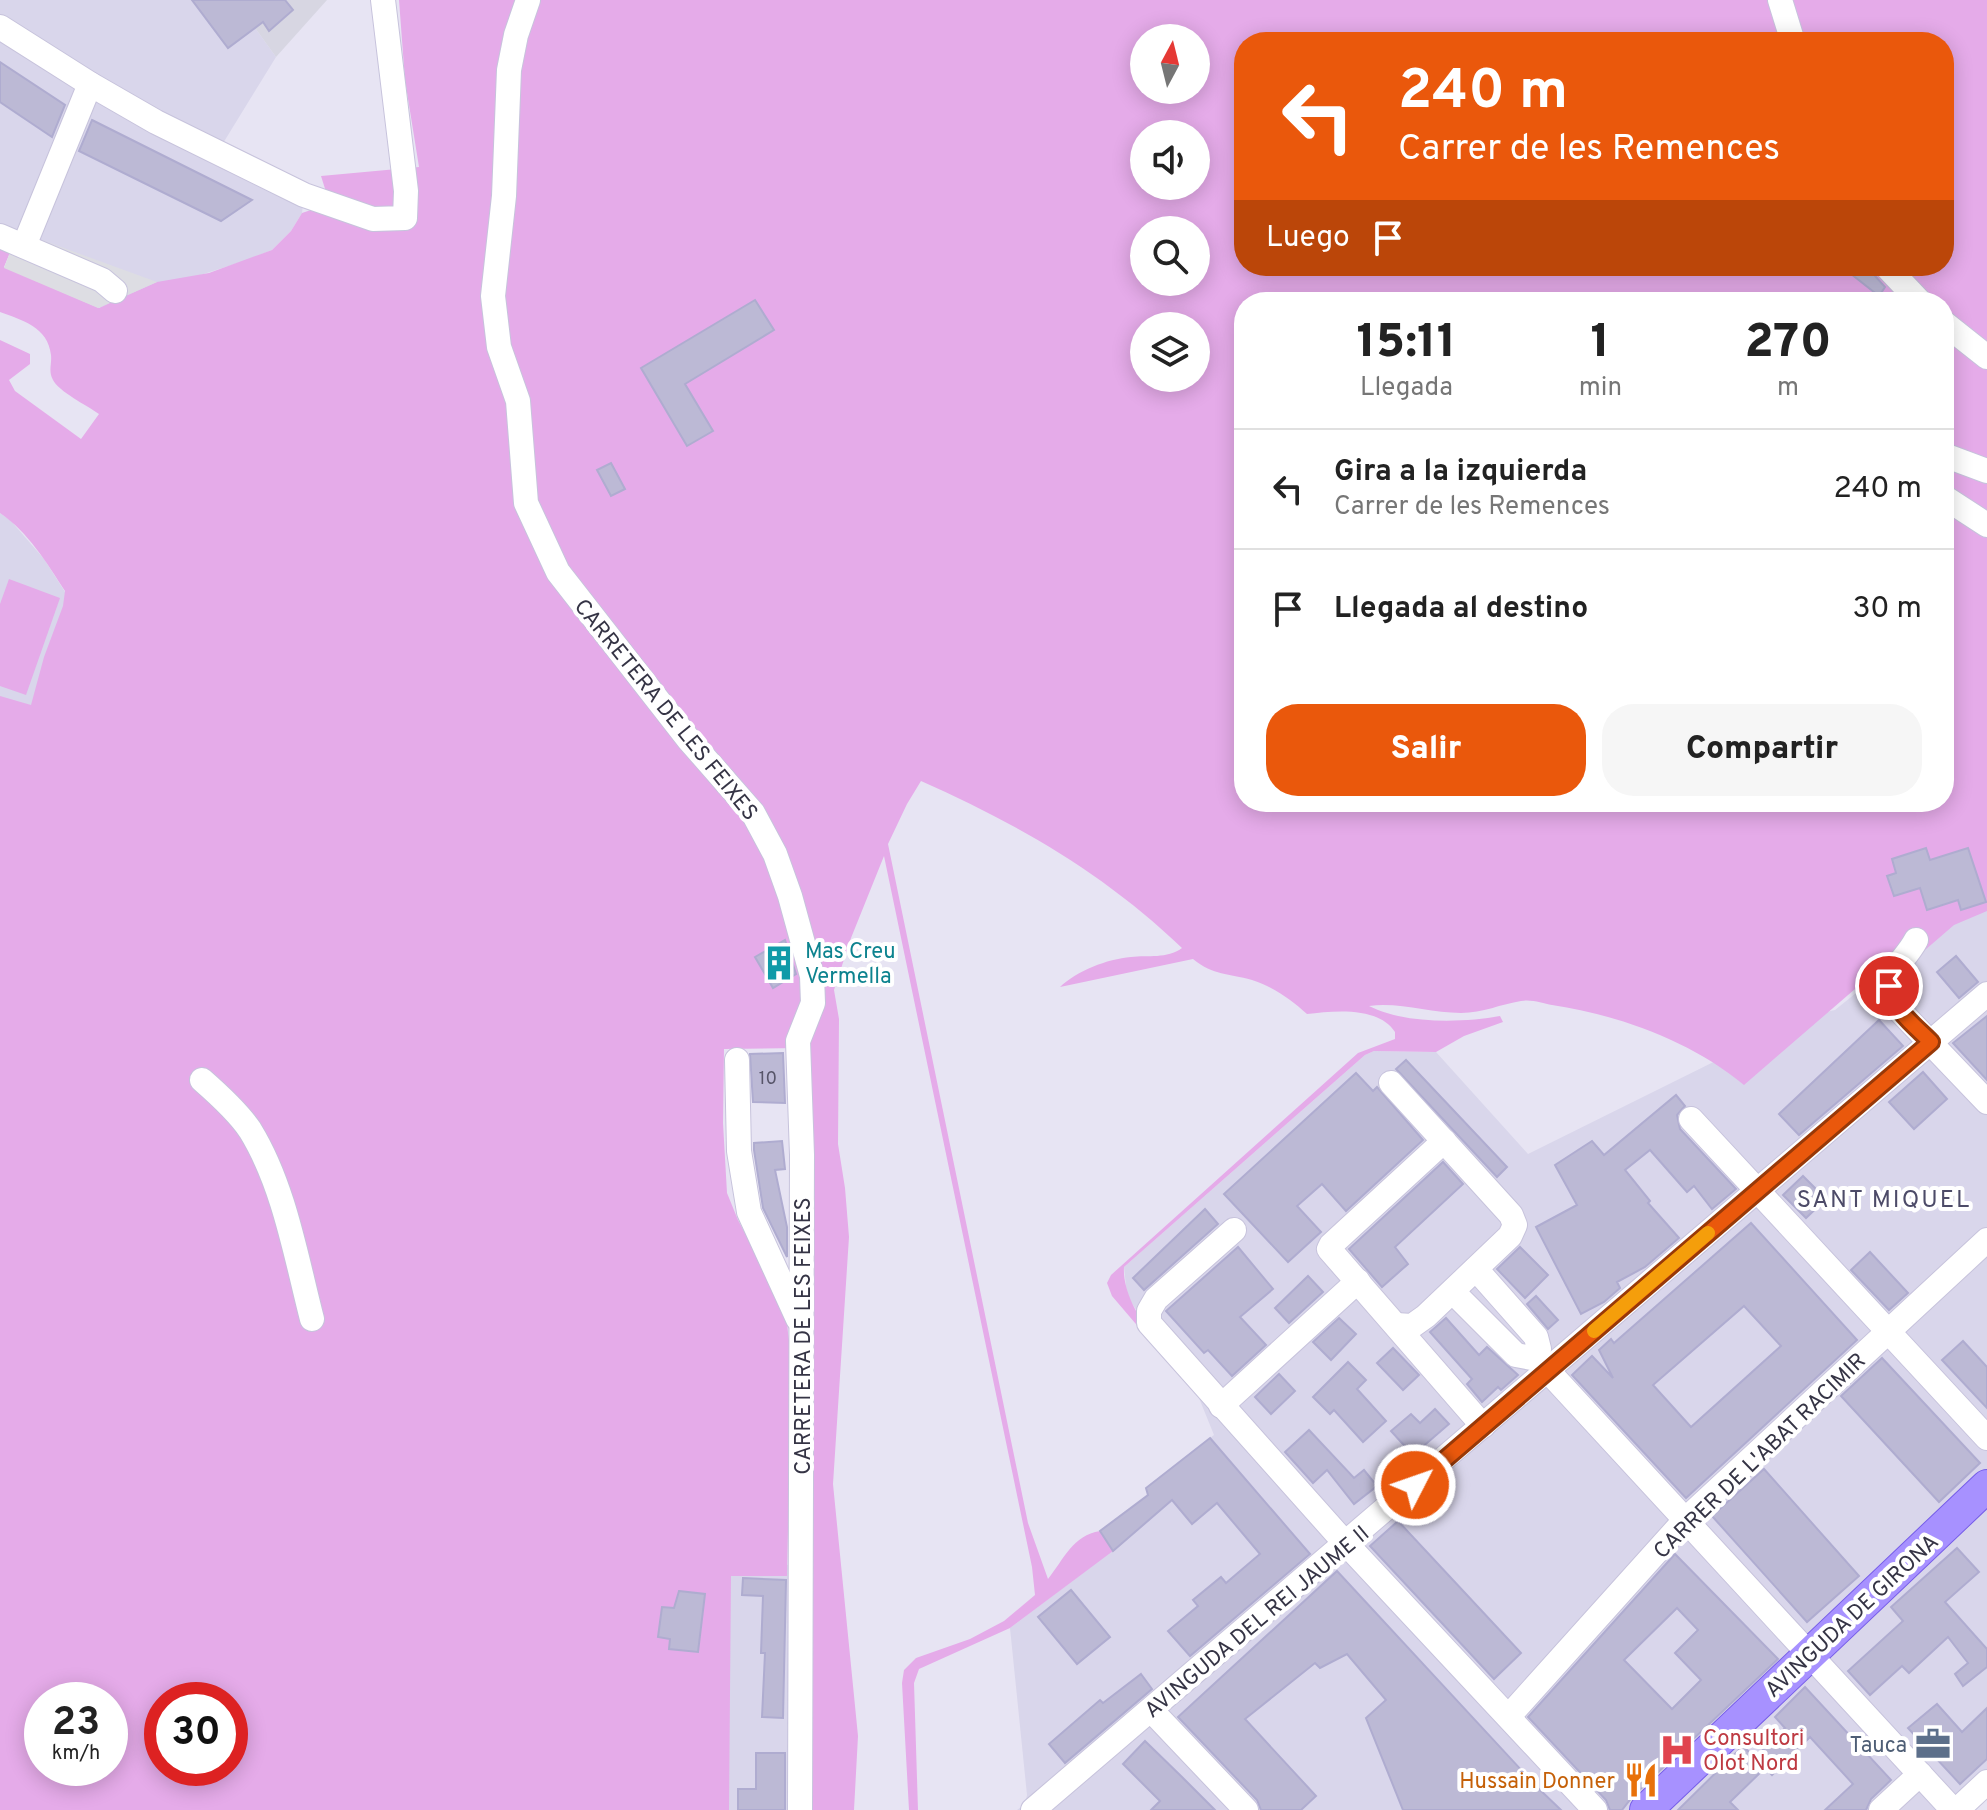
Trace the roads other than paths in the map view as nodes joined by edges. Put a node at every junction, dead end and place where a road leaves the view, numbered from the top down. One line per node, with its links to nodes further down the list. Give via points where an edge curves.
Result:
1 (383, 0): 6 (street, via 405,218 373,219 304,195)
2 (528, 0): 34 (street, CARRETERA DE LES FEIXES, via 509,70 493,296 499,347 518,401 526,503 558,572 753,813 790,896 814,985 798,1041)
3 (1780, 0): 5 (street)
4 (0, 27): 6 (street)
5 (1790, 32)
6 (90, 84): 8 (street)
7 (0, 236): 8 (street)
8 (24, 246): 10 (street, via 102,280)
9 (1895, 276): 11 (street)
10 (115, 291)
11 (1911, 292)
12 (1954, 331): 13 (street)
13 (1987, 357)
14 (1954, 459): 15 (street)
15 (1987, 471)
16 (1954, 504): 17 (street)
17 (1987, 525)
18 (1916, 940): 20 (street, via 1891,973 1889,986 1899,1010)
19 (1987, 994): 20 (street, AVINGUDA DEL REI JAUME II)
20 (1931, 1042): 24 (street); 27 (street, AVINGUDA DEL REI JAUME II)
21 (737, 1060): 34 (street, via 739,1151 749,1212)
22 (202, 1080): 33 (street, via 247,1126 260,1148)
23 (1391, 1083): 26 (street)
24 (1987, 1102)
25 (1691, 1119): 27 (street)
26 (1444, 1141): 30 (street, via 1515,1225); 31 (street, via 1331,1245 1331,1254)
27 (1757, 1191): 36 (street); 37 (street, AVINGUDA DEL REI JAUME II)
28 (1234, 1230): 38 (street, via 1149,1311 1149,1323)
29 (1987, 1240): 36 (street, CARRER DE L'ABAT RACIMIR)
30 (1476, 1269): 32 (street); 37 (street, via 1536,1337)
31 (1358, 1281): 35 (street); 38 (street)
32 (1453, 1292): 35 (street, via 1419,1322); 37 (street, via 1516,1355)
33 (312, 1319)
34 (802, 1323): 49 (street, CARRETERA DE LES FEIXES)
35 (1396, 1325): 39 (street)
36 (1888, 1332): 40 (street); 42 (street, CARRER DE L'ABAT RACIMIR)
37 (1543, 1365): 39 (street, AVINGUDA DEL REI JAUME II); 42 (street)
38 (1221, 1406): 43 (street)
39 (1483, 1426): 43 (street, AVINGUDA DEL REI JAUME II)
40 (1987, 1438)
41 (1987, 1486): 44 (main road, AVINGUDA DE GIRONA)
42 (1686, 1519): 44 (street); 46 (street, CARRER DE L'ABAT RACIMIR)
43 (1347, 1544): 45 (street, AVINGUDA DEL REI JAUME II); 46 (street)
44 (1809, 1654): 47 (street); 53 (main road, AVINGUDA DE GIRONA)
45 (1151, 1710): 50 (street, AVINGUDA DEL REI JAUME II); 51 (street)
46 (1509, 1716): 52 (street)
47 (1920, 1774): 54 (street); 55 (street)
48 (1987, 1782): 55 (street)
49 (800, 1810)
50 (1033, 1810)
51 (1246, 1810)
52 (1595, 1810)
53 (1646, 1810)
54 (1881, 1810)
55 (1955, 1810)

